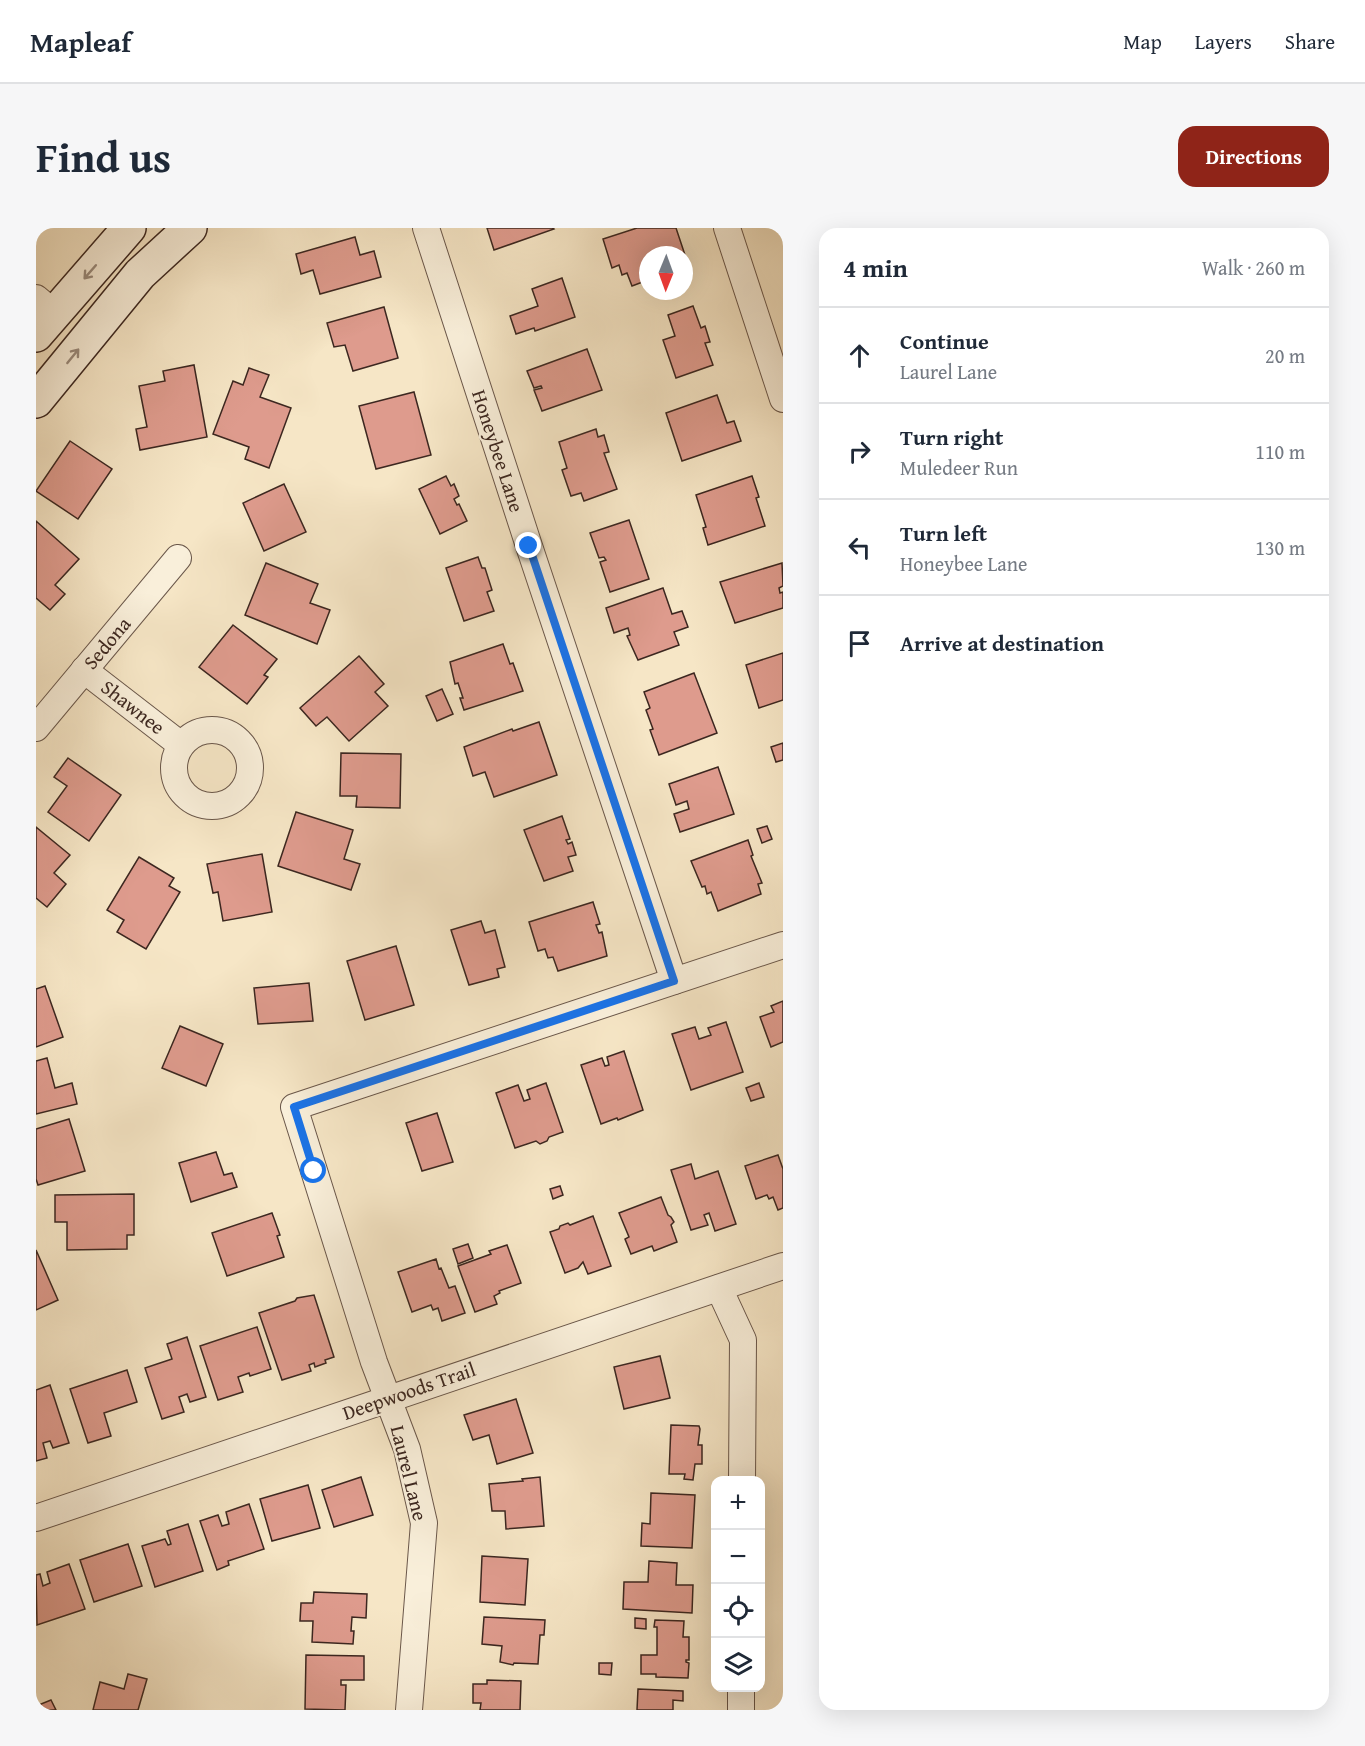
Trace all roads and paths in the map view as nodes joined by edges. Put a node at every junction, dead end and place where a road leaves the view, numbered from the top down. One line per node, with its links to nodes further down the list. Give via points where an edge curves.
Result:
1 (129, 228): 5 (main road, one-way to 5)
2 (190, 228): 7 (main road, one-way to 2, via 140,274)
3 (426, 228): 13 (street, Honeybee Lane)
4 (727, 228): 6 (street)
5 (42, 315)
6 (783, 399)
7 (36, 401)
8 (178, 558): 9 (street, Sedona)
9 (84, 670): 10 (street, Sedona); 11 (street, Shawnee)
10 (36, 728)
11 (181, 745)
12 (783, 945): 13 (street)
13 (674, 981): 16 (street, Laurel Lane, via 294,1107)
14 (783, 1266): 15 (street, Deepwoods Trail)
15 (719, 1288): 16 (street, Deepwoods Trail); 17 (street, via 742,1340)
16 (387, 1398): 18 (street, Deepwoods Trail); 20 (street, Laurel Lane, via 407,1449 424,1523)
17 (742, 1476)
18 (36, 1518)
19 (741, 1692): 21 (street)
20 (409, 1710)
21 (741, 1710)

